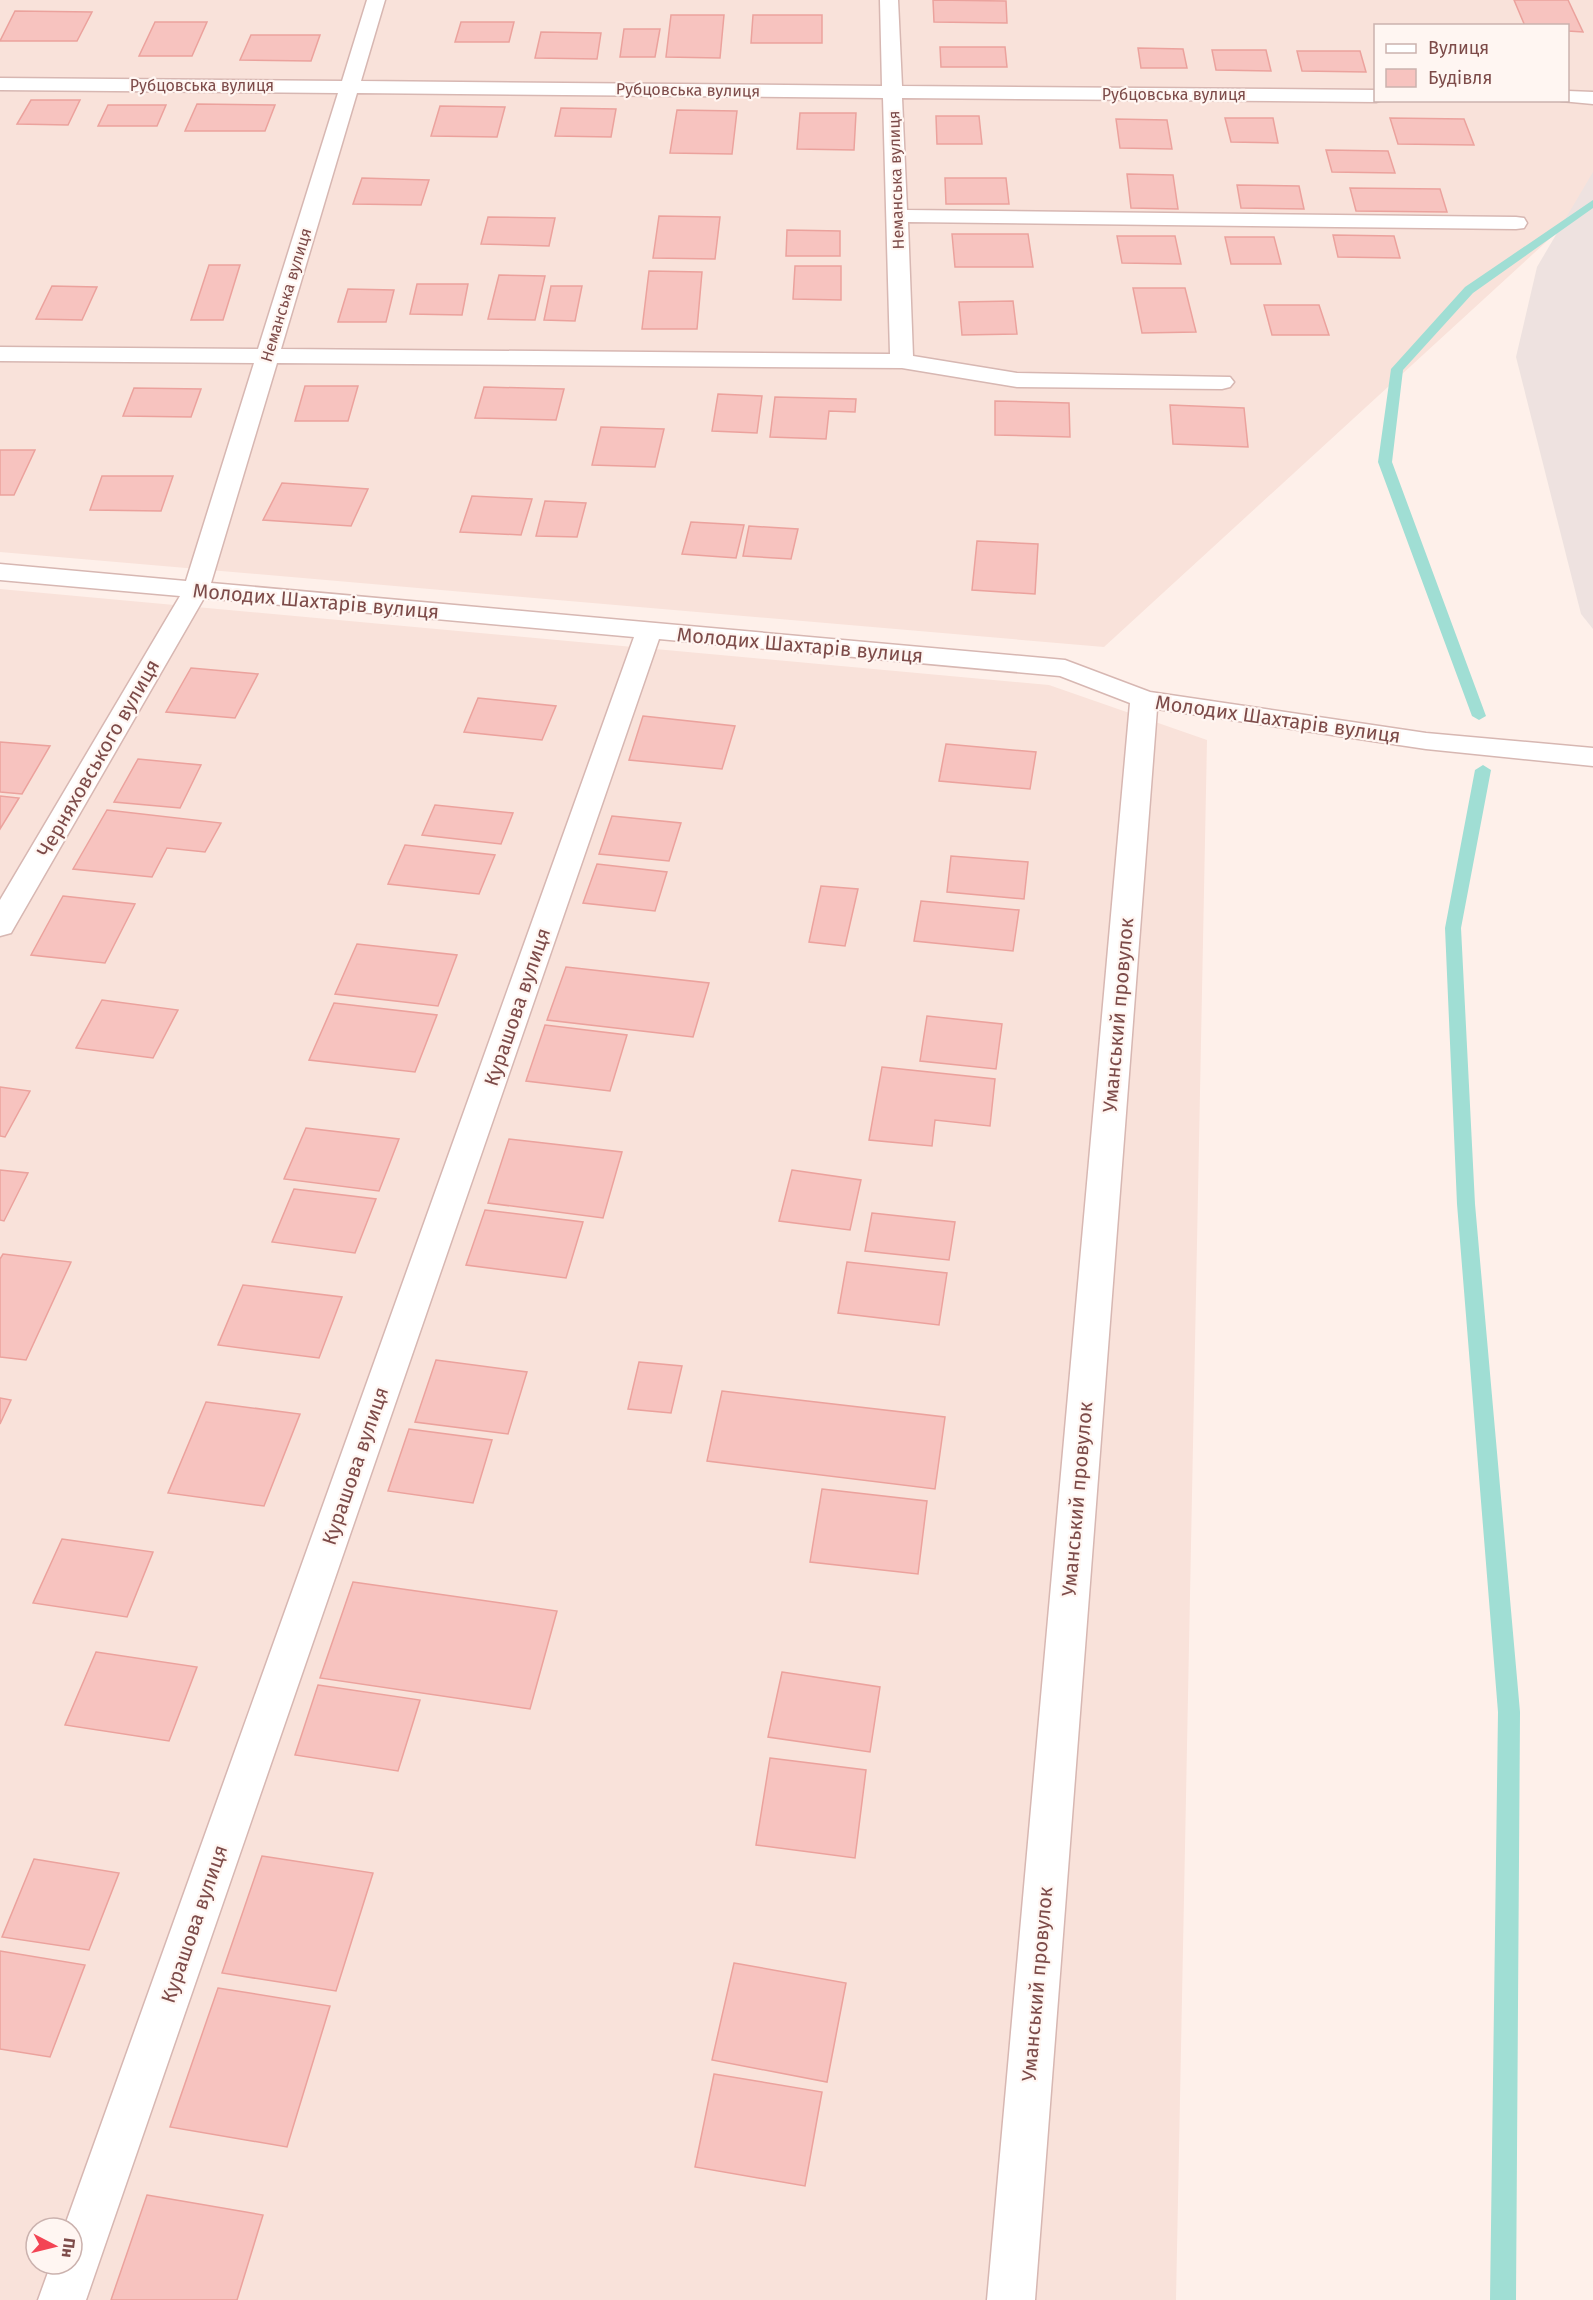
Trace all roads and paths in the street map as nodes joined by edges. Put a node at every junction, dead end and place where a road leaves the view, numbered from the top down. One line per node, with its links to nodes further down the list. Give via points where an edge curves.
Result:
1 (376, 0): 4 (street, Неманська вулиця)
2 (889, 0): 5 (street, Неманська вулиця)
3 (0, 84): 4 (street, Рубцовська вулиця)
4 (350, 86): 5 (street, Рубцовська вулиця); 12 (street, Неманська вулиця)
5 (893, 92): 6 (street, Рубцовська вулиця); 9 (street, Неманська вулиця)
6 (1374, 96)
7 (1569, 97): 8 (street)
8 (1593, 98)
9 (897, 216): 10 (street); 13 (street, Неманська вулиця)
10 (1516, 223)
11 (0, 354): 12 (street)
12 (268, 355): 13 (street); 16 (street, Неманська вулиця)
13 (902, 361): 14 (street, via 1017,380)
14 (1222, 382)
15 (0, 572): 16 (street, Молодих Шахтарів вулиця)
16 (196, 590): 17 (street, Молодих Шахтарів вулиця); 20 (street, Черняховського вулиця)
17 (648, 631): 18 (street, Молодих Шахтарів вулиця, via 1065,668); 21 (street, Курашова вулиця)
18 (1144, 699): 19 (street, Молодих Шахтарів вулиця, via 1426,741); 22 (street, Уманський провулок)
19 (1593, 757)
20 (0, 926)
21 (62, 2300)
22 (1011, 2300)

